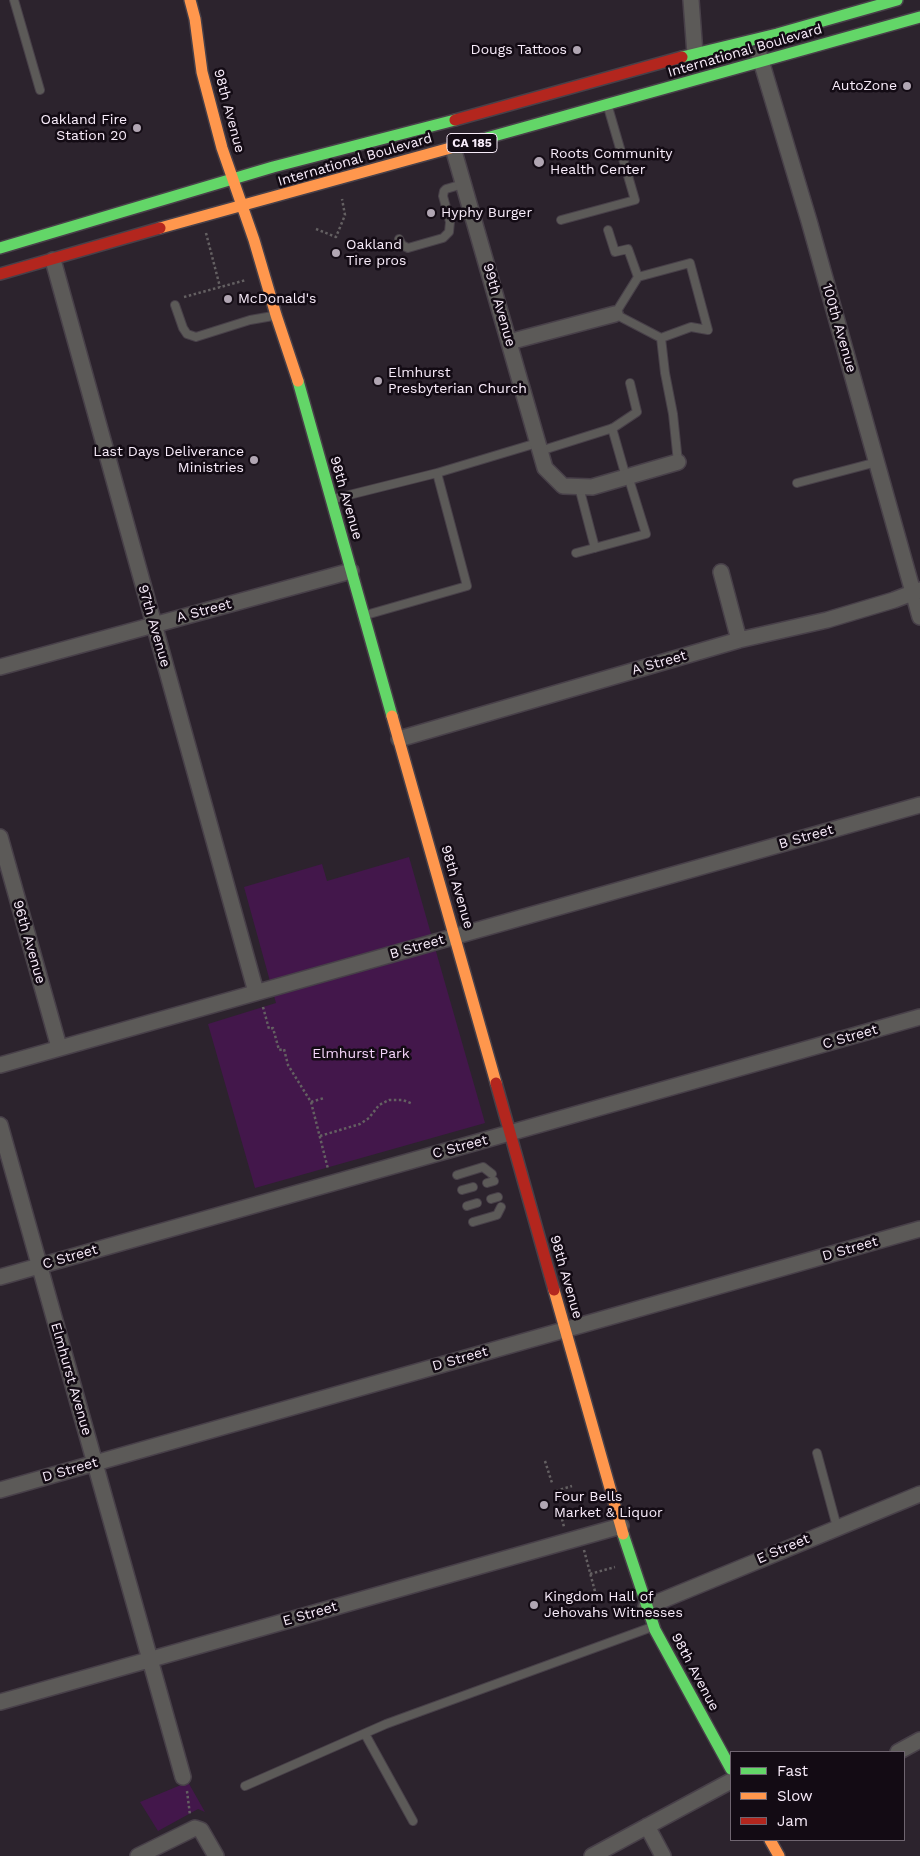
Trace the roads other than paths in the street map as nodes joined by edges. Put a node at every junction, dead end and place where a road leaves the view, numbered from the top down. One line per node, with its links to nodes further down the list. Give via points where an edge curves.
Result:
1 (14, 0): 10 (lane)
2 (190, 0): 13 (main road, 98th Avenue, via 202,72)
3 (691, 0): 8 (street)
4 (897, 0): 5 (main road, International Boulevard / CA 185)
5 (868, 4): 7 (main road, International Boulevard / CA 185)
6 (920, 17): 9 (main road, International Boulevard / CA 185)
7 (755, 39): 8 (main road, International Boulevard / CA 185); 9 (street, 100th Avenue)
8 (695, 54): 13 (main road, International Boulevard / CA 185)
9 (762, 62): 11 (main road, International Boulevard / CA 185); 32 (street, 100th Avenue)
10 (40, 90)
11 (607, 105): 12 (main road, International Boulevard / CA 185); 16 (lane, via 634,200)
12 (453, 148): 14 (street, 99th Avenue); 15 (main road, International Boulevard / CA 185)
13 (233, 180): 15 (main road, 98th Avenue); 19 (main road, International Boulevard / CA 185)
14 (463, 184): 18 (lane, via 444,191 450,222 449,232 443,238 408,248); 27 (street, 99th Avenue)
15 (242, 206): 20 (main road, International Boulevard / CA 185); 25 (main road, 98th Avenue)
16 (561, 220)
17 (608, 230): 22 (lane, via 615,252 628,249)
18 (399, 239)
19 (0, 248)
20 (53, 260): 21 (main road, International Boulevard / CA 185); 45 (street, 97th Avenue)
21 (0, 274)
22 (638, 277): 24 (lane); 26 (lane, via 690,263 708,330 691,327)
23 (176, 305): 25 (lane, via 183,328 187,334 196,336)
24 (615, 314): 26 (lane); 27 (street)
25 (276, 315): 37 (main road, 98th Avenue, via 298,380)
26 (661, 338): 31 (lane)
27 (509, 342): 30 (street, 99th Avenue)
28 (630, 383): 29 (lane, via 637,412)
29 (612, 428): 30 (lane); 34 (lane)
30 (539, 447): 33 (lane); 36 (street, 99th Avenue, via 545,468 562,486)
31 (678, 462): 34 (street, 99th Avenue)
32 (877, 462): 35 (lane); 42 (street, 100th Avenue)
33 (437, 473): 37 (lane); 43 (lane, via 467,586)
34 (627, 477): 36 (street, 99th Avenue, via 592,487); 38 (lane, via 646,534)
35 (797, 483)
36 (579, 487): 38 (lane)
37 (331, 500): 40 (main road, 98th Avenue)
38 (595, 548): 39 (lane)
39 (576, 553)
40 (351, 571): 43 (main road, 98th Avenue); 45 (street, A Street)
41 (721, 572): 46 (street)
42 (917, 592): 44 (street, 100th Avenue); 46 (street, A Street, via 827,620)
43 (364, 615): 48 (main road, 98th Avenue)
44 (920, 617)
45 (154, 625): 47 (street, A Street); 52 (street, 97th Avenue)
46 (740, 640): 48 (street, A Street)
47 (0, 667)
48 (399, 739): 51 (main road, 98th Avenue)
49 (920, 805): 51 (street, B Street)
50 (0, 837): 54 (street, 96th Avenue)
51 (455, 936): 52 (street, B Street); 57 (main road, 98th Avenue)
52 (256, 992): 54 (street, B Street)
53 (920, 1017): 57 (street, C Street)
54 (59, 1047): 55 (street, B Street)
55 (0, 1065)
56 (0, 1125): 67 (street, Elmhurst Avenue)
57 (510, 1132): 67 (street, C Street); 69 (main road, 98th Avenue)
58 (457, 1175): 59 (lane, via 483,1167)
59 (491, 1180)
60 (472, 1187): 61 (lane)
61 (462, 1190)
62 (477, 1203): 63 (lane)
63 (468, 1206)
64 (501, 1207): 65 (lane, via 497,1215)
65 (473, 1222)
66 (920, 1229): 69 (street, D Street)
67 (39, 1266): 68 (street, C Street); 71 (street, Elmhurst Avenue)
68 (0, 1277)
69 (566, 1329): 71 (street, D Street); 74 (main road, 98th Avenue)
70 (817, 1453): 75 (lane)
71 (94, 1463): 72 (street, D Street); 78 (street, Elmhurst Avenue)
72 (0, 1490)
73 (920, 1494): 75 (street, E Street)
74 (621, 1526): 76 (main road, 98th Avenue); 78 (street, E Street)
75 (837, 1527): 76 (street, E Street)
76 (646, 1607): 77 (main road, 98th Avenue)
77 (654, 1626): 80 (lane); 83 (main road, 98th Avenue)
78 (150, 1660): 79 (street, E Street); 84 (street, Elmhurst Avenue)
79 (0, 1702)
80 (365, 1734): 86 (lane); 87 (lane)
81 (920, 1740): 82 (street)
82 (900, 1751)
83 (730, 1767)
84 (184, 1780)
85 (730, 1782): 88 (street)
86 (245, 1786)
87 (413, 1821)
88 (647, 1826): 92 (street); 93 (street)
89 (771, 1841): 94 (main road)
90 (138, 1856): 91 (street, via 194,1828 201,1830)
91 (216, 1856)
92 (592, 1856)
93 (663, 1856)
94 (779, 1856)

